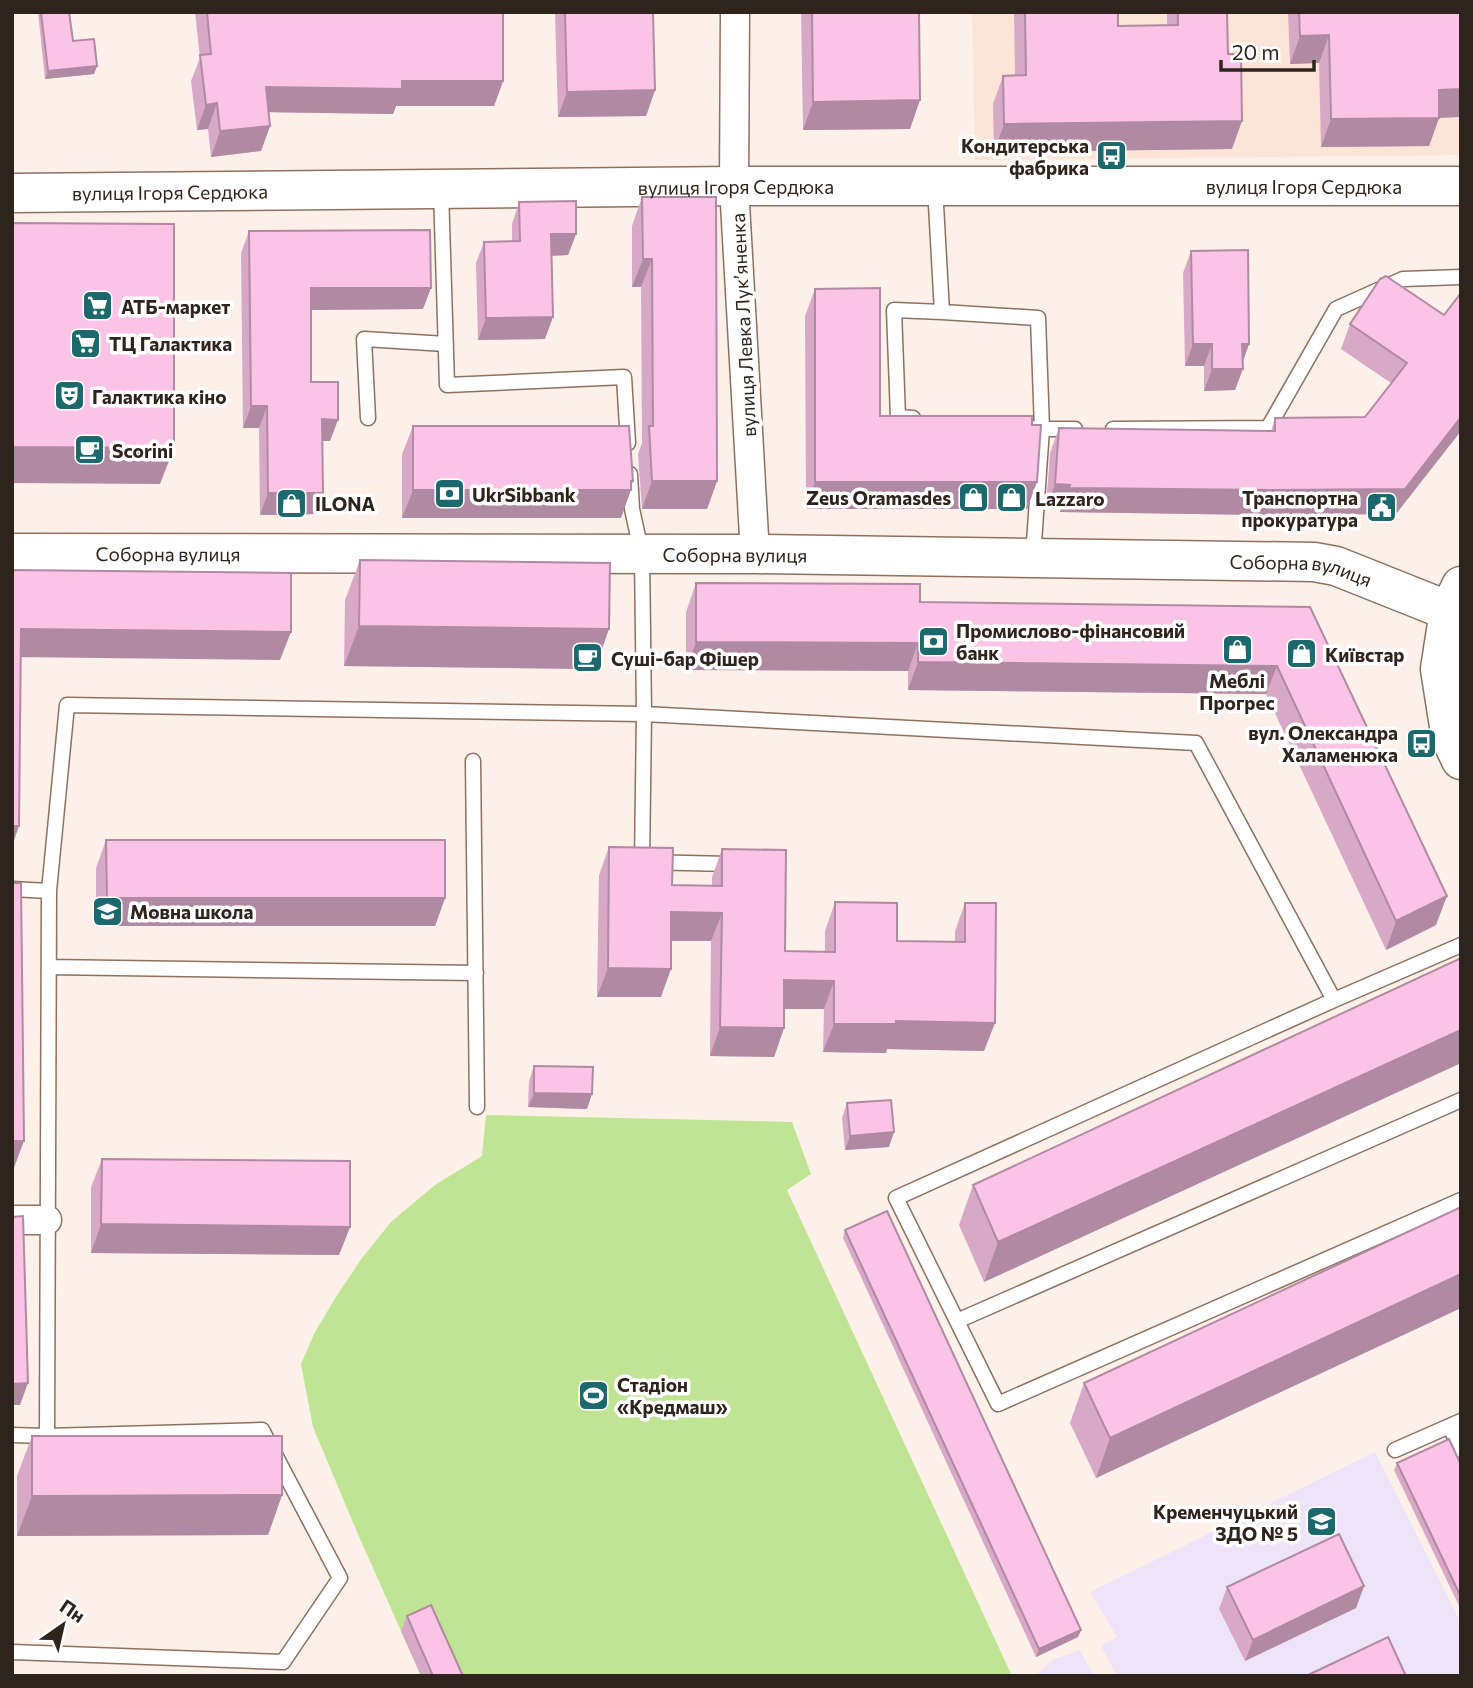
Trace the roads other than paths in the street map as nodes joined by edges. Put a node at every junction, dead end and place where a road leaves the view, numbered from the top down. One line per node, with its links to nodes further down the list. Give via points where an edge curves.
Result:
1 (735, 12): 2 (street, вулиця Левка Лукʼяненка)
2 (734, 186): 3 (main road, вулиця Ігоря Сердюка); 5 (main road, вулиця Ігоря Сердюка); 15 (street, вулиця Левка Лукʼяненка)
3 (935, 186): 4 (main road, вулиця Ігоря Сердюка); 8 (lane)
4 (1461, 186)
5 (441, 189): 6 (main road, вулиця Ігоря Сердюка); 9 (lane)
6 (12, 193)
7 (1461, 277): 13 (lane, via 1403,279 1336,309 1268,428)
8 (942, 312): 11 (lane, via 894,310 898,417); 13 (lane, via 1038,318)
9 (446, 344): 10 (lane, via 364,339); 16 (lane, via 447,385 624,376 632,509)
10 (368, 418)
11 (924, 419)
12 (1002, 426): 13 (lane)
13 (1042, 429): 17 (lane)
14 (12, 553): 16 (main road, Соборна вулиця)
15 (755, 554): 16 (main road, Соборна вулиця); 17 (main road, Соборна вулиця)
16 (642, 555): 19 (lane)
17 (1033, 558): 18 (main road, Соборна вулиця, via 1314,562)
18 (1455, 599): 20 (main road, via 1440,669 1451,739)
19 (644, 714): 22 (lane, via 642,862); 24 (lane, via 67,705); 28 (lane, via 1196,743)
20 (1461, 760)
21 (473, 761): 27 (lane)
22 (730, 863)
23 (12, 890): 24 (lane)
24 (49, 891): 26 (lane)
25 (1461, 945): 28 (lane)
26 (49, 967): 27 (lane); 33 (lane)
27 (476, 973): 30 (lane)
28 (1334, 1000): 34 (lane, via 896,1198)
29 (1461, 1100): 34 (lane)
30 (477, 1107)
31 (1461, 1200): 34 (lane, via 998,1404)
32 (12, 1220): 33 (street)
33 (47, 1220): 37 (lane)
34 (957, 1321)
35 (1455, 1424): 38 (lane); 39 (lane)
36 (12, 1435): 37 (lane)
37 (47, 1436): 40 (lane, via 262,1430 340,1578 283,1662)
38 (1395, 1450)
39 (1461, 1450)
40 (12, 1652)

